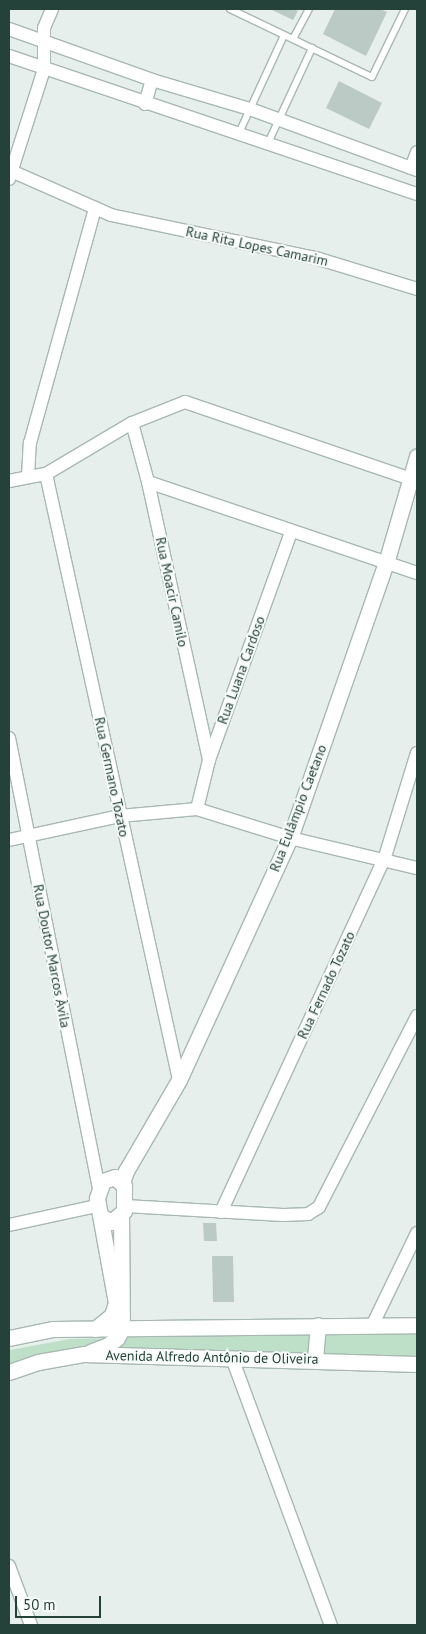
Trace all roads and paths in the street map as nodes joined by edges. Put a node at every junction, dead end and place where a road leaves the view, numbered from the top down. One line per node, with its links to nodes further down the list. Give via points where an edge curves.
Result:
1 (52, 9): 8 (street, via 44,28)
2 (230, 9): 6 (lane)
3 (309, 9): 7 (lane)
4 (405, 9): 9 (lane, via 372,77)
5 (9, 29): 8 (street)
6 (284, 36): 7 (lane); 14 (lane)
7 (293, 39): 9 (lane)
8 (44, 40): 11 (street); 12 (street)
9 (312, 48): 15 (lane)
10 (9, 56): 11 (street)
11 (44, 68): 13 (street); 20 (street)
12 (152, 80): 13 (street); 14 (street)
13 (146, 104): 16 (street)
14 (250, 109): 15 (street); 16 (lane)
15 (280, 120): 17 (lane); 19 (street)
16 (239, 133): 17 (street)
17 (268, 143): 21 (street)
18 (417, 152): 19 (street)
19 (414, 169)
20 (9, 173): 22 (street, Rua Rita Lopes Camarim)
21 (417, 194)
22 (95, 208): 23 (street, Rua Rita Lopes Camarim, via 111,215 319,259); 27 (street, via 30,443)
23 (417, 289)
24 (132, 423): 26 (street); 28 (street, via 185,402); 30 (street, Rua Moacir Camilo)
25 (417, 456): 28 (street, Rua Eulâmpio Caetano)
26 (46, 474): 27 (street); 38 (street, Rua Germano Tozato)
27 (28, 477): 29 (street)
28 (414, 480): 32 (street, Rua Eulâmpio Caetano)
29 (9, 481)
30 (148, 482): 31 (street); 36 (street, Rua Moacir Camilo)
31 (291, 532): 32 (street); 36 (street, Rua Luana Cardoso)
32 (386, 563): 33 (street); 40 (street, Rua Eulâmpio Caetano)
33 (417, 573)
34 (9, 738): 39 (street, Rua Doutor Marcos Àvila)
35 (417, 753): 42 (street, Rua Fernado Tozato)
36 (209, 760): 37 (street, Rua Luana Cardoso)
37 (197, 809): 38 (street); 40 (street)
38 (120, 816): 39 (street); 45 (street, Rua Germano Tozato)
39 (28, 837): 41 (street); 47 (street, Rua Doutor Marcos Àvila)
40 (290, 838): 42 (street); 45 (street, Rua Eulâmpio Caetano)
41 (9, 840)
42 (384, 860): 43 (street); 50 (street, Rua Fernado Tozato)
43 (417, 868)
44 (417, 1016): 50 (street, via 319,1207 308,1214)
45 (179, 1080): 46 (street, Rua Eulâmpio Caetano)
46 (122, 1177): 47 (street); 49 (street)
47 (99, 1181): 48 (street)
48 (97, 1210): 49 (street, via 111,1222); 51 (street); 57 (street, via 116,1303 112,1315)
49 (126, 1211): 50 (street); 56 (street)
50 (221, 1212)
51 (9, 1222)
52 (417, 1233): 53 (street)
53 (373, 1324): 54 (street, Avenida Alfredo Antônio de Oliveira); 55 (street, Avenida Alfredo Antônio de Oliveira)
54 (318, 1325): 56 (street, Avenida Alfredo Antônio de Oliveira); 61 (street)
55 (417, 1325)
56 (122, 1328): 57 (street, Avenida Alfredo Antônio de Oliveira); 59 (street, via 108,1345)
57 (95, 1329): 58 (street, Avenida Alfredo Antônio de Oliveira, via 53,1329)
58 (9, 1338)
59 (84, 1354): 60 (street, Avenida Alfredo Antônio de Oliveira); 63 (street, Avenida Alfredo Antônio de Oliveira, via 38,1362)
60 (232, 1358): 61 (street, Avenida Alfredo Antônio de Oliveira); 66 (street)
61 (315, 1359): 62 (street, Avenida Alfredo Antônio de Oliveira)
62 (417, 1364)
63 (9, 1372)
64 (9, 1566): 65 (street)
65 (31, 1625)
66 (331, 1625)

